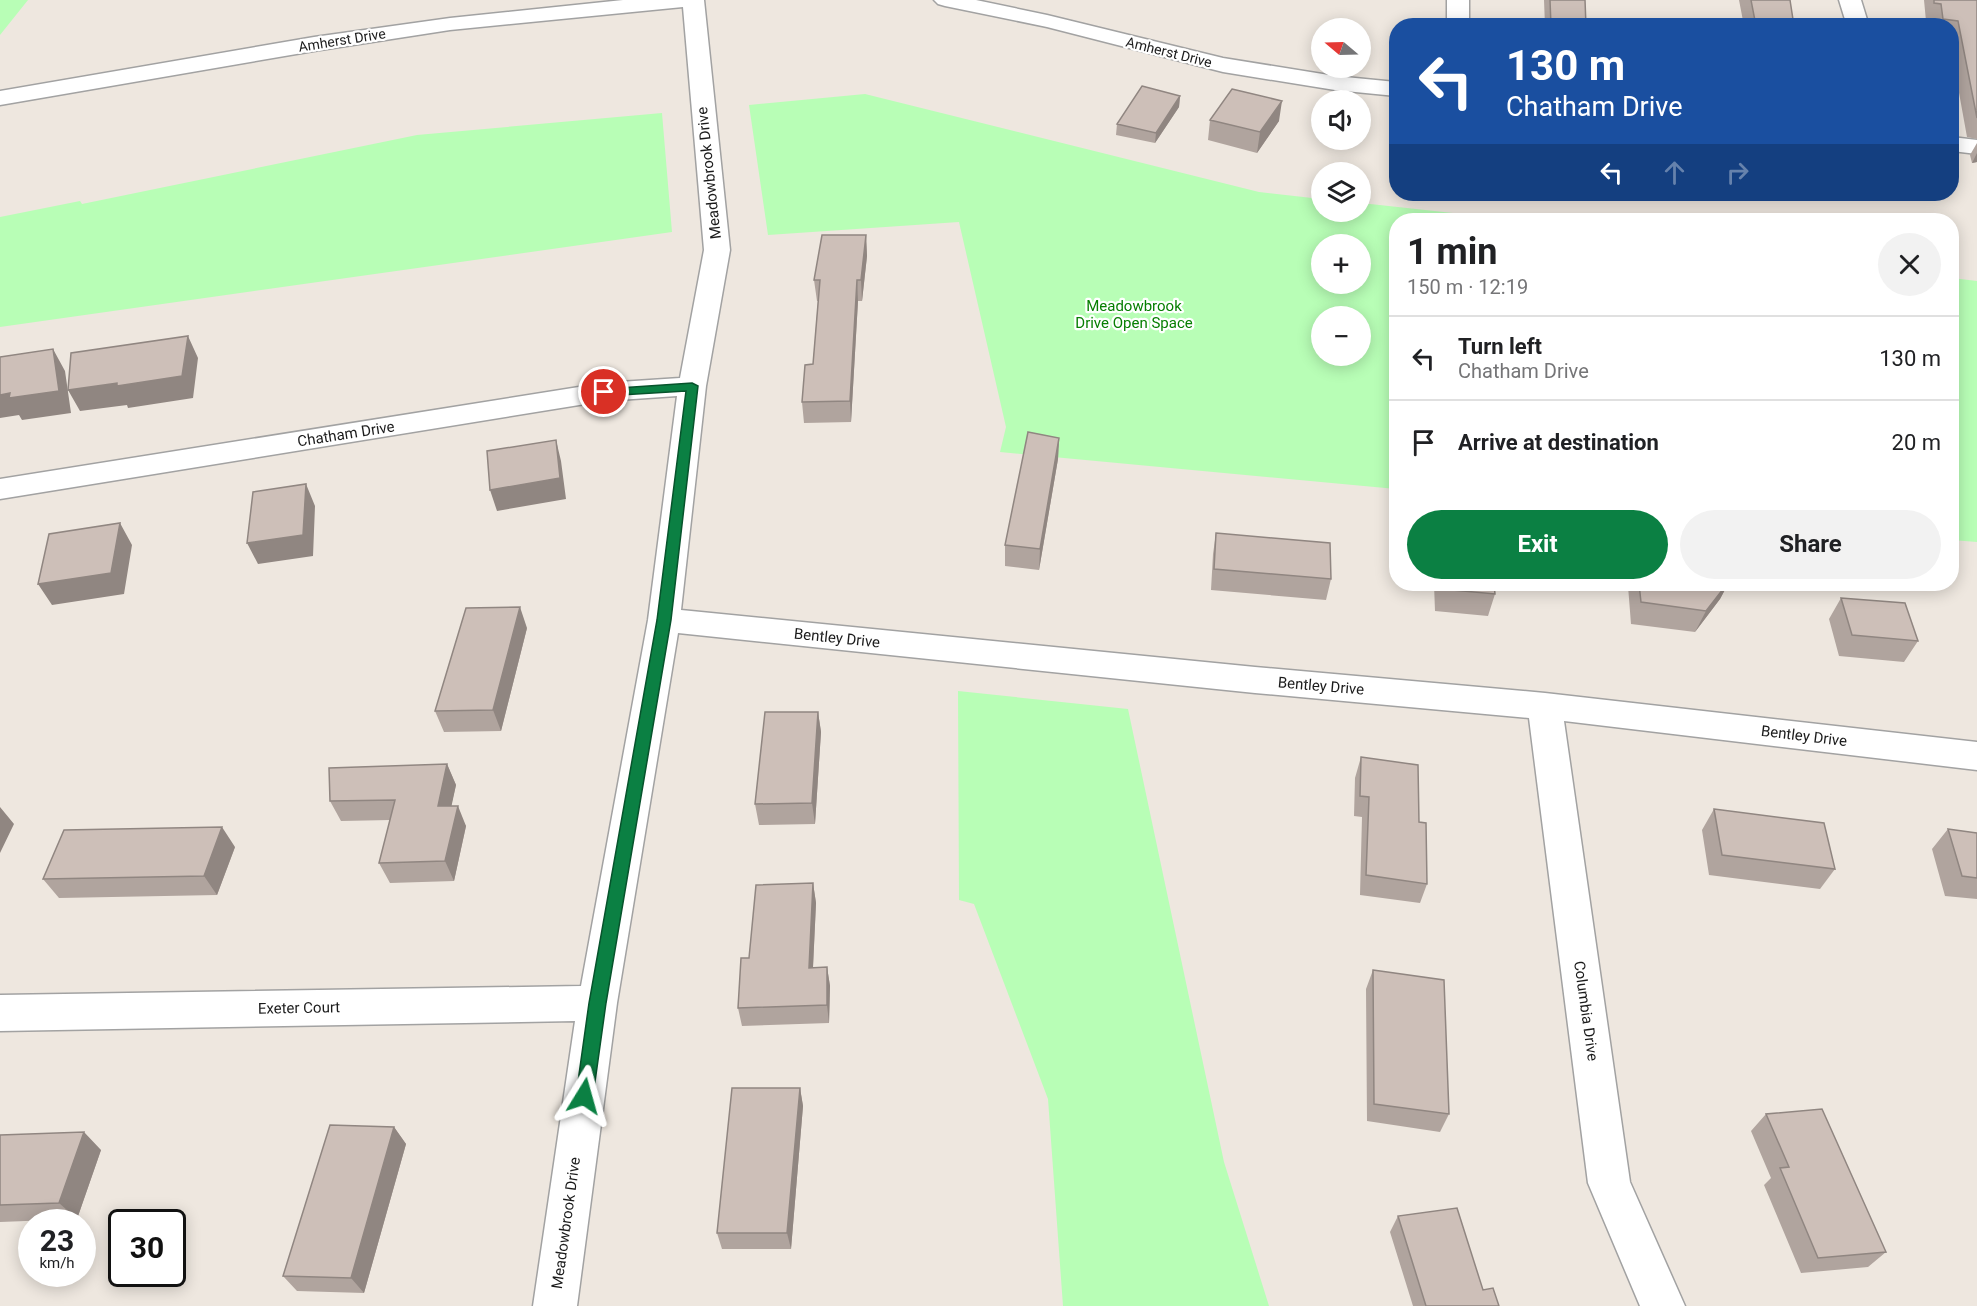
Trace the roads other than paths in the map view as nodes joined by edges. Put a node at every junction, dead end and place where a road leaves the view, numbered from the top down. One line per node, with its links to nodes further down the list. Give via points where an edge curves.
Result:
1 (686, 0): 9 (street, Amherst Drive, via 450,24)
2 (693, 0): 12 (street, Meadowbrook Drive, via 717,250)
3 (945, 0): 8 (street, Amherst Drive, via 1223,65)
4 (1458, 0): 6 (street)
5 (1850, 0): 7 (street)
6 (1458, 18)
7 (1856, 18)
8 (1389, 88)
9 (0, 98)
10 (1959, 145): 11 (street)
11 (1977, 147)
12 (692, 386): 13 (street, Chatham Drive, via 604,392); 14 (street, Meadowbrook Drive)
13 (0, 489)
14 (664, 620): 15 (street, Bentley Drive); 17 (street, Meadowbrook Drive)
15 (1545, 706): 16 (street, Bentley Drive); 20 (street, Columbia Drive, via 1610,1183)
16 (1977, 756)
17 (597, 1003): 18 (street, Exeter Court); 19 (street, Meadowbrook Drive)
18 (0, 1013)
19 (555, 1306)
20 (1663, 1306)

